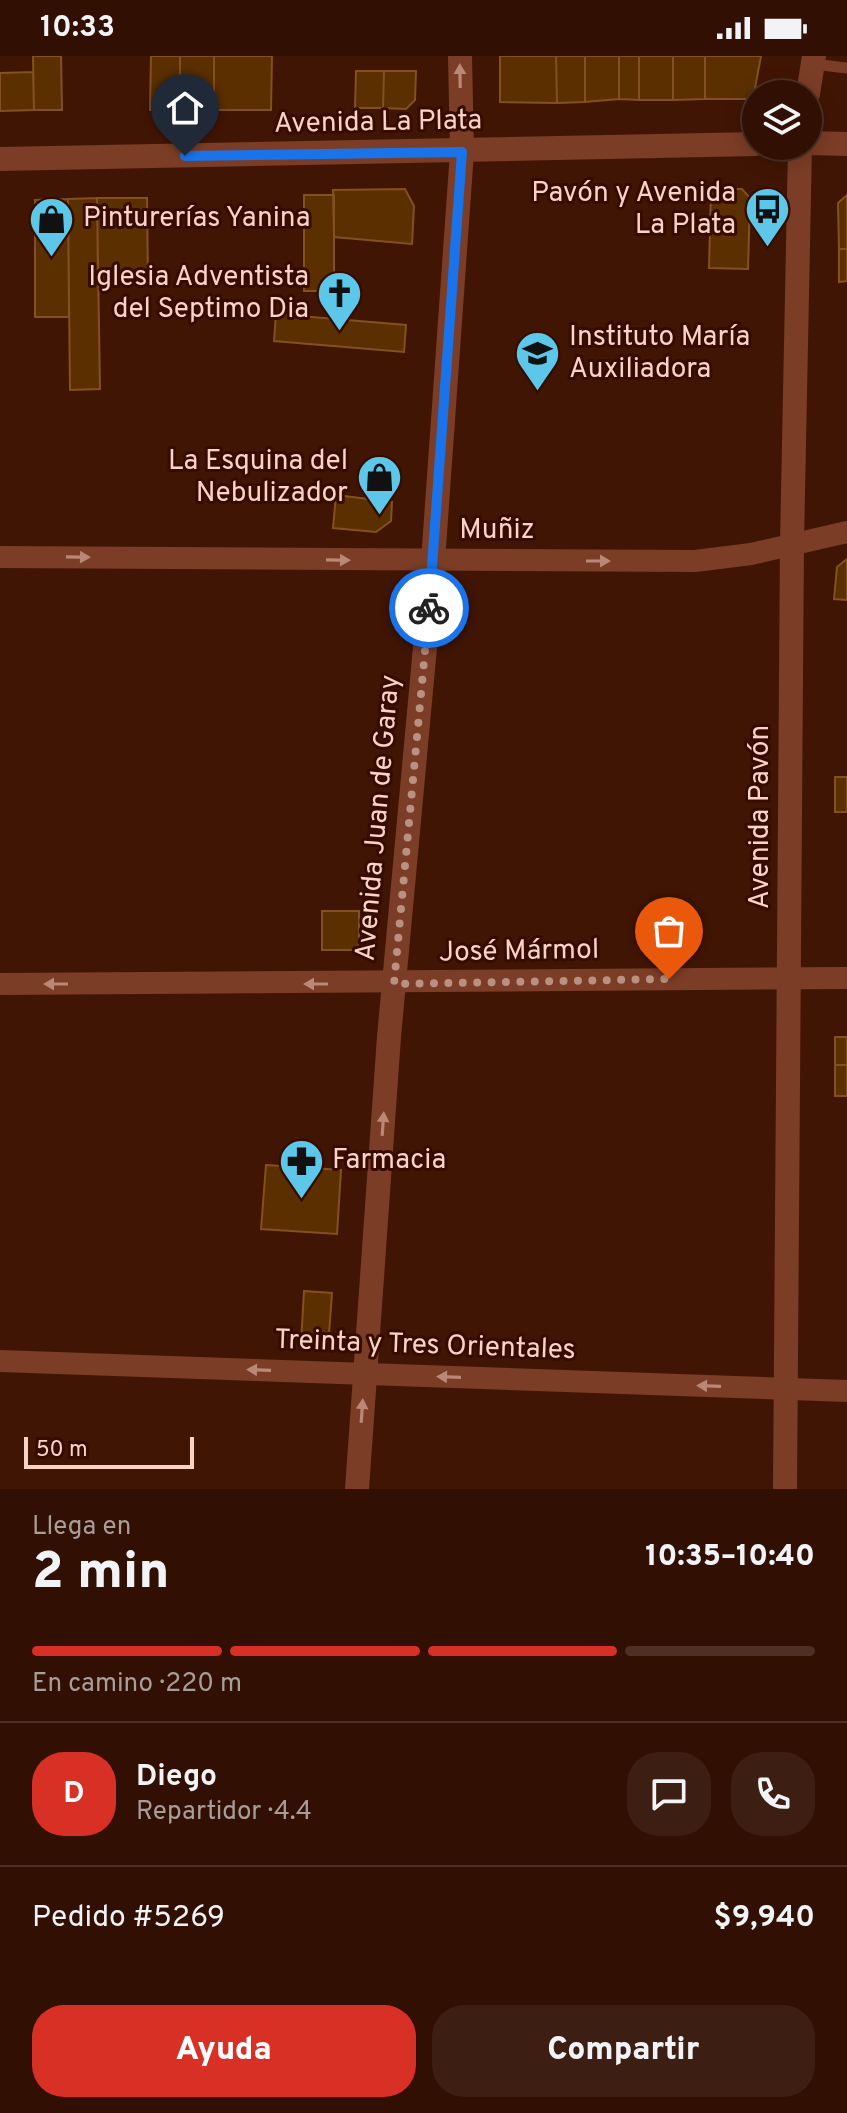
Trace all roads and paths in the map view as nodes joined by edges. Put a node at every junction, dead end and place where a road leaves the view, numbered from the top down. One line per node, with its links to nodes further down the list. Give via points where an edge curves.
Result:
1 (460, 56): 8 (main road, Avenida Juan de Garay, one-way to 1)
2 (813, 60): 3 (lane); 4 (main road)
3 (847, 68)
4 (810, 80)
5 (822, 143): 7 (main road)
6 (742, 144): 8 (main road, Avenida La Plata)
7 (847, 144)
8 (462, 152): 9 (main road, Avenida La Plata); 14 (main road, Avenida Juan de Garay)
9 (0, 159)
10 (800, 160): 12 (main road, Avenida Pavón)
11 (847, 532): 12 (street, Muñiz)
12 (792, 543): 14 (street, Muñiz, one-way to 12, via 695,561); 15 (main road, Avenida Pavón)
13 (0, 557): 14 (street, Muñiz, one-way to 14)
14 (433, 561): 18 (main road, Avenida Juan de Garay)
15 (791, 977): 16 (street, José Mármol); 18 (street, José Mármol); 21 (main road, Avenida Pavón)
16 (847, 978)
17 (0, 984): 18 (street, José Mármol, one-way to 17)
18 (394, 984): 20 (main road, Avenida Juan de Garay, one-way to 18)
19 (0, 1361): 20 (street, Treinta y Tres Orientales, one-way to 19)
20 (365, 1374): 21 (street, Treinta y Tres Orientales, one-way to 20); 23 (main road, Avenida Juan de Garay, one-way to 20)
21 (787, 1389): 22 (street, Treinta y Tres Orientales); 24 (main road, Avenida Pavón)
22 (847, 1391)
23 (357, 1489)
24 (785, 1489)

